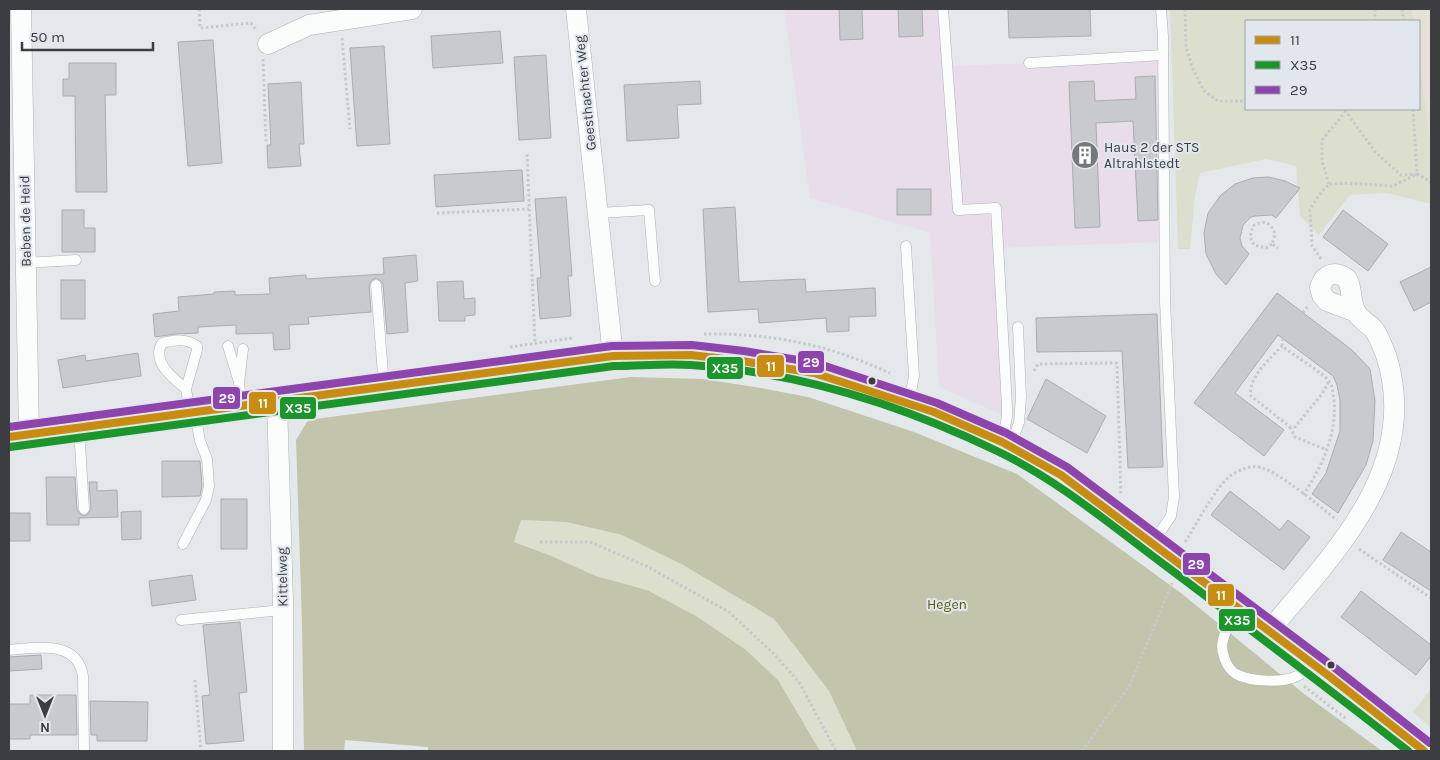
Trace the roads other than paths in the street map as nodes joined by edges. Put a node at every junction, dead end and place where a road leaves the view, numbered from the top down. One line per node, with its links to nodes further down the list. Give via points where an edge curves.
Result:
1 (21, 9): 9 (street, Baben de Heid)
2 (412, 9): 6 (street, via 309,25)
3 (576, 9): 10 (street, Geesthachter Weg)
4 (943, 9): 29 (lane, via 958,210 996,208)
5 (1161, 9): 7 (lane)
6 (268, 44)
7 (1163, 55): 8 (lane); 31 (lane, via 1165,301 1174,497 1171,516)
8 (1029, 63)
9 (16, 113): 13 (street, Baben de Heid)
10 (598, 213): 15 (lane, via 649,210); 20 (street, Geesthachter Weg)
11 (906, 246): 23 (lane, via 914,376)
12 (76, 260): 13 (lane)
13 (25, 262): 28 (street, Baben de Heid)
14 (1331, 274): 36 (street, via 1340,274 1347,279 1356,312 1375,331 1386,355 1393,385 1394,418 1381,475 1366,508)
15 (655, 281)
16 (376, 285): 21 (lane)
17 (1018, 327): 29 (lane, via 1019,423)
18 (228, 346): 24 (lane)
19 (243, 349): 24 (lane)
20 (613, 356): 21 (street, via 536,355); 23 (street, via 690,356 787,368 870,390)
21 (384, 388): 25 (street)
22 (186, 389): 22 (lane, via 197,346 176,340 162,343 160,354 166,372); 26 (lane)
23 (911, 393): 29 (street, via 934,412)
24 (240, 395): 25 (street); 26 (street)
25 (277, 402): 33 (street, Kittelweg)
26 (193, 413): 27 (street); 32 (lane, via 207,459 209,486 206,500)
27 (79, 427): 28 (street); 30 (lane)
28 (19, 435)
29 (1006, 444): 31 (street)
30 (84, 509)
31 (1157, 536): 34 (street)
32 (182, 544)
33 (283, 610): 35 (lane); 40 (street, Kittelweg)
34 (1241, 610): 36 (street); 38 (lane, via 1222,641 1222,650 1235,674 1256,680 1272,680)
35 (181, 620)
36 (1270, 631): 38 (street)
37 (9, 650): 39 (lane, via 63,649 82,667)
38 (1303, 671): 41 (street)
39 (84, 751)
40 (283, 751)
41 (1424, 751)

